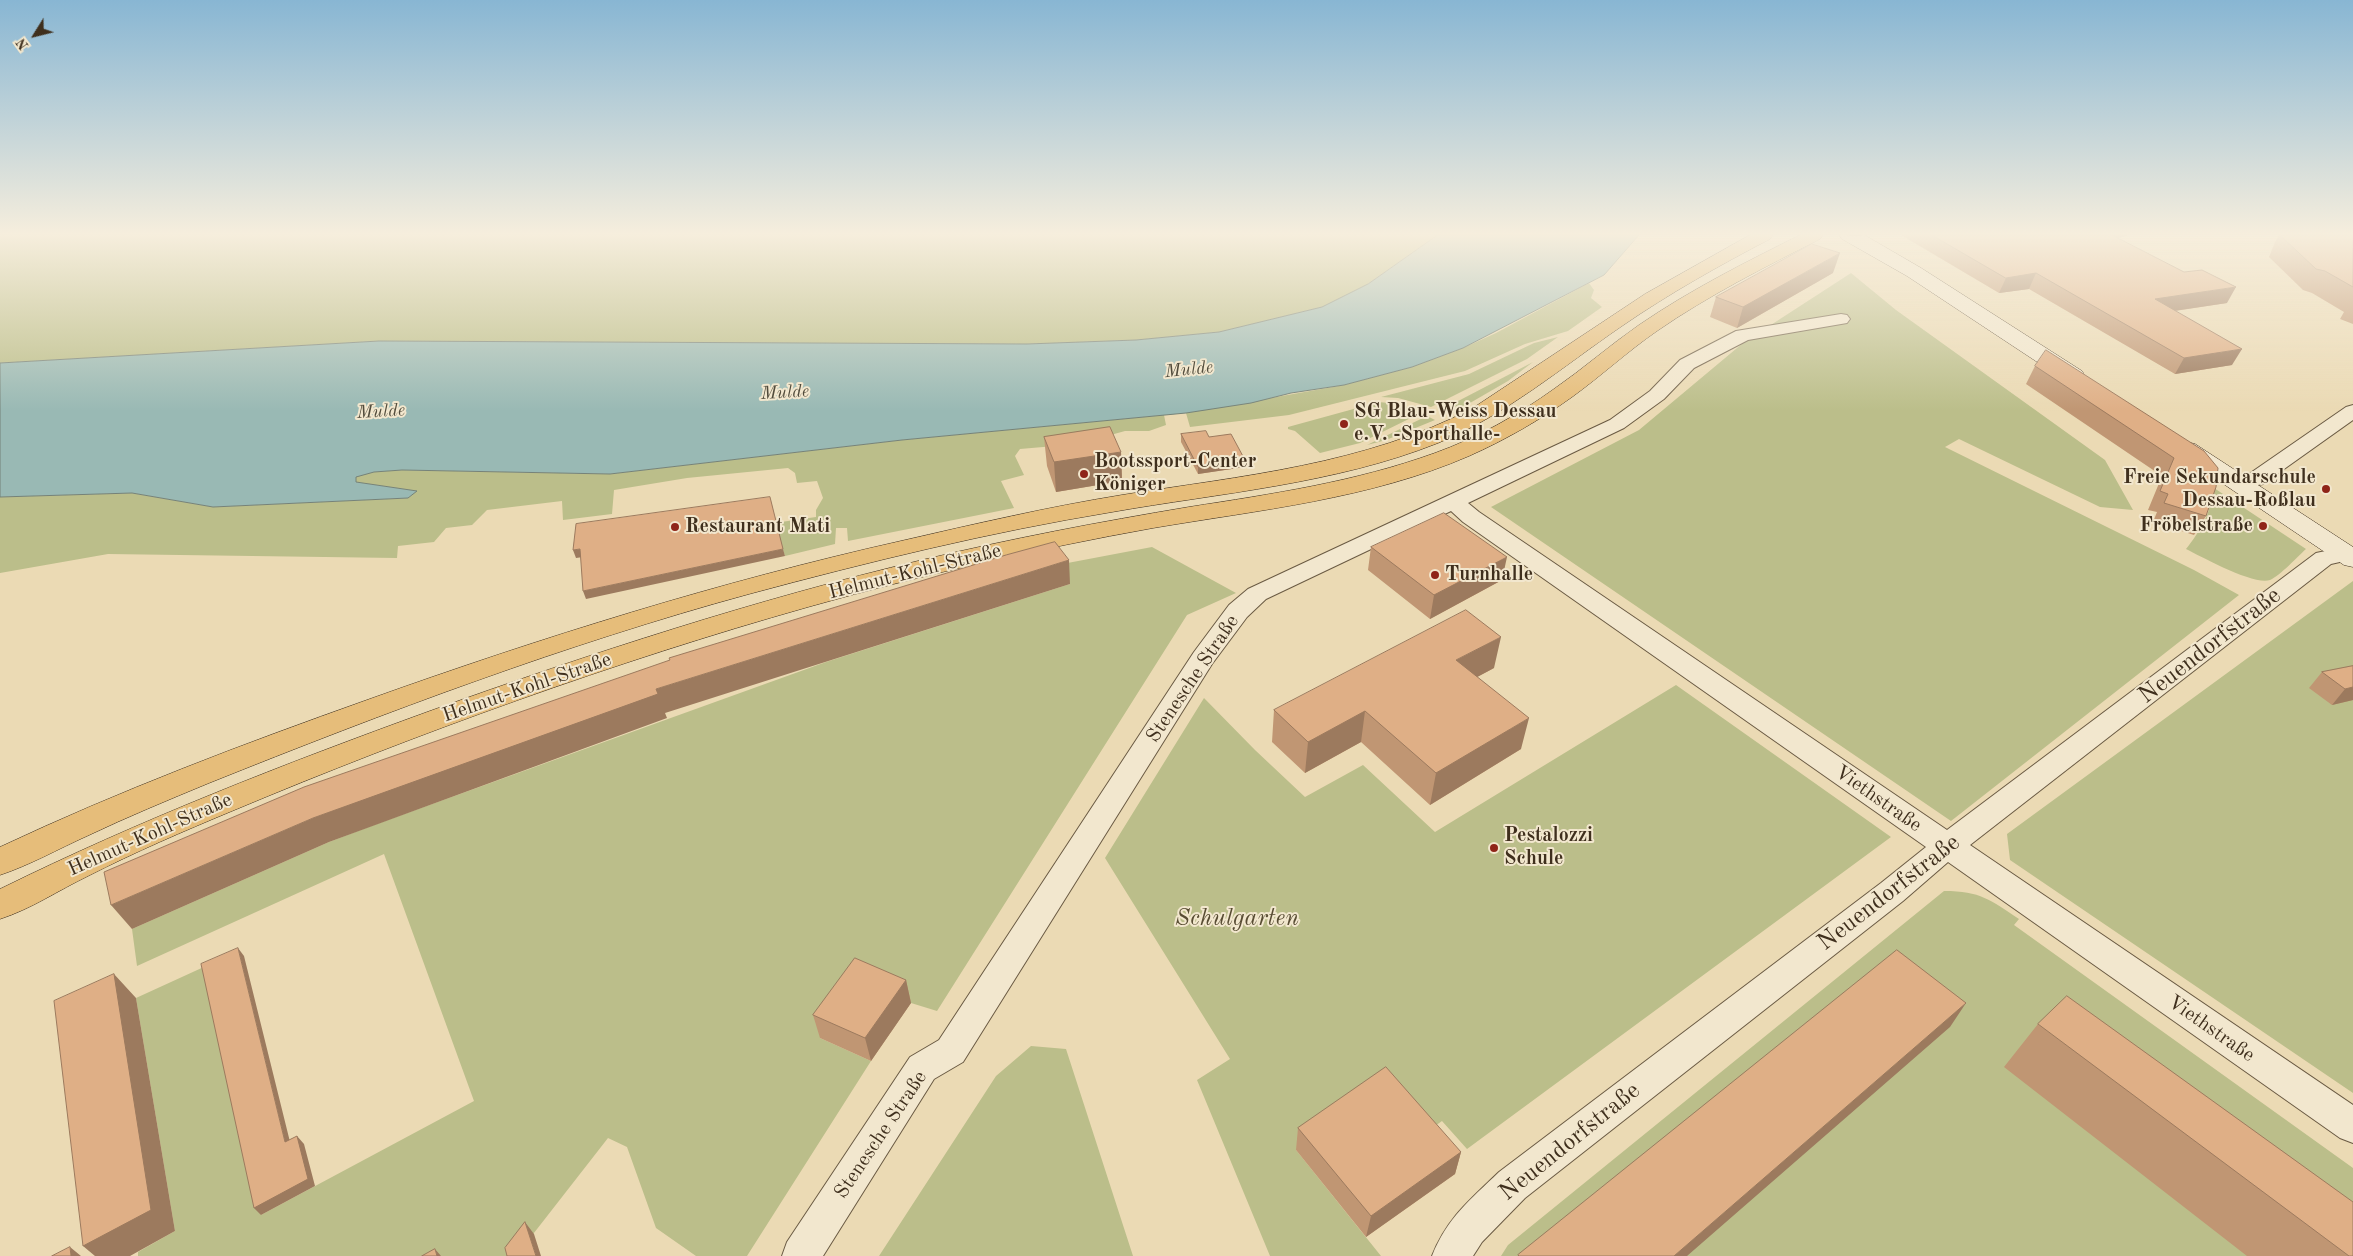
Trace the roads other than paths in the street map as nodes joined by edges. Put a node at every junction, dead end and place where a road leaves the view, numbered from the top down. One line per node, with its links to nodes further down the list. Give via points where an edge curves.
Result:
1 (1661, 294): 12 (main road, Helmut-Kohl-Straße, via 1614,322 1522,389 1434,436 1401,448 1306,472 1003,525 699,600 490,667 264,750 109,812)
2 (1705, 294): 13 (main road, Helmut-Kohl-Straße, via 1650,327 1526,418 1446,457 1394,475 1332,490 1102,529 961,559 647,647 528,686 210,807 97,856)
3 (1947, 294): 5 (street)
4 (1841, 319): 9 (street, Stenesche Straße, via 1743,334 1687,364 1657,394 1617,424)
5 (2088, 385)
6 (2353, 411): 8 (street, via 2255,479)
7 (2171, 439): 8 (street)
8 (2237, 482): 10 (street)
9 (1454, 502): 11 (street, Viethstraße, via 1471,517); 15 (street, Stenesche Straße, via 1257,594 1238,611 1203,658 951,1051 922,1068)
10 (2349, 556): 11 (street, Neuendorfstraße, via 2324,558)
11 (1946, 847): 14 (street, Viethstraße); 16 (street, Neuendorfstraße, via 1512,1185 1468,1228)
12 (0, 862)
13 (0, 905)
14 (2353, 1126)
15 (801, 1256)
16 (1451, 1256)

